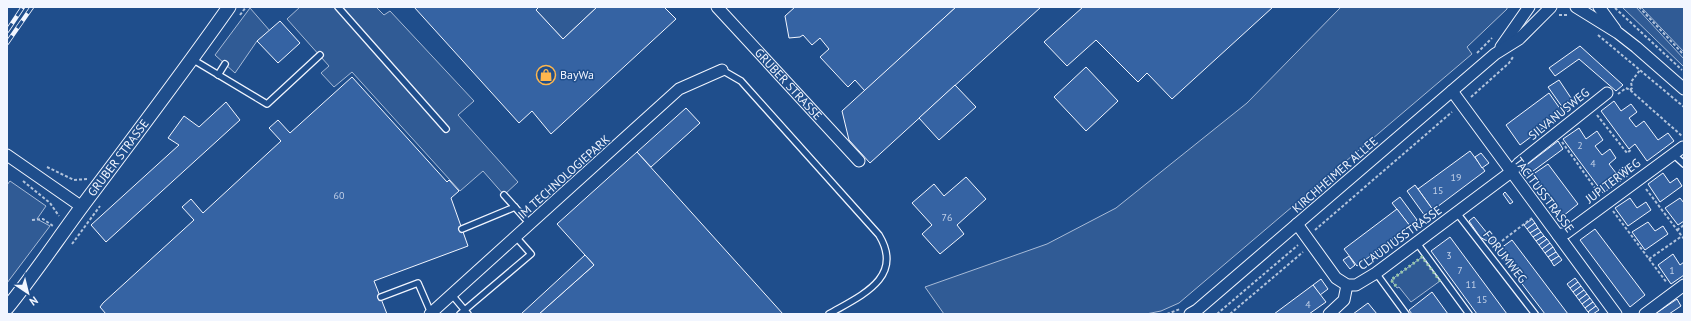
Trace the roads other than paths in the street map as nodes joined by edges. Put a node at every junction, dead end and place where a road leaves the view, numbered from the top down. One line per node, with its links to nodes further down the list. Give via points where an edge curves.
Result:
1 (229, 7): 11 (street, GRUBER STRASSE)
2 (338, 7): 18 (lane)
3 (717, 7): 22 (street, GRUBER STRASSE)
4 (1598, 7): 8 (street)
5 (1555, 11): 9 (street, KIRCHHEIMER ALLEE)
6 (1574, 11): 8 (street)
7 (1526, 12): 9 (street, KIRCHHEIMER ALLEE)
8 (1618, 33): 15 (street)
9 (1495, 54): 16 (street, KIRCHHEIMER ALLEE)
10 (320, 55): 14 (lane, via 267,104)
11 (192, 60): 14 (lane); 26 (street, GRUBER STRASSE)
12 (225, 64): 14 (lane)
13 (722, 70): 30 (street, IM TECHNOLOGIEPARK, via 680,89); 45 (lane, via 741,81 879,235 885,245 885,272 873,288)
14 (218, 75)
15 (1684, 88)
16 (1452, 91): 24 (street, TACITUSSTRASSE); 29 (street, KIRCHHEIMER ALLEE)
17 (1606, 93): 24 (street, SILVANUSWEG, via 1518,163)
18 (446, 129)
19 (1684, 143): 20 (street, JUPITERWEG)
20 (1673, 154): 23 (lane); 32 (street, JUPITERWEG, via 1566,233)
21 (7, 155): 26 (street)
22 (859, 161)
23 (1684, 164)
24 (1511, 172): 28 (street, CLAUDIUSSTRASSE); 32 (street, TACITUSSTRASSE)
25 (504, 195): 27 (lane)
26 (82, 207): 40 (street, GRUBER STRASSE)
27 (515, 207): 30 (lane); 31 (lane)
28 (1457, 213): 34 (street, CLAUDIUSSTRASSE); 49 (lane, FORUMWEG)
29 (1297, 224): 36 (street, via 1336,278); 46 (street, KIRCHHEIMER ALLEE)
30 (530, 225): 33 (street, IM TECHNOLOGIEPARK)
31 (462, 229)
32 (1558, 235): 50 (street, TACITUSSTRASSE)
33 (516, 236): 38 (street, IM TECHNOLOGIEPARK); 41 (lane, via 531,254)
34 (1417, 242): 35 (street, CLAUDIUSSTRASSE); 48 (lane)
35 (1376, 273): 36 (street, CLAUDIUSSTRASSE, via 1356,285); 47 (lane)
36 (1347, 285): 42 (street, via 1344,300)
37 (1684, 285): 51 (street)
38 (452, 295): 41 (lane); 43 (street, IM TECHNOLOGIEPARK)
39 (381, 298): 43 (lane, via 418,283)
40 (7, 308)
41 (466, 312): 44 (lane)
42 (1335, 312)
43 (431, 314)
44 (460, 314)
45 (829, 314)
46 (1190, 314)
47 (1406, 314)
48 (1469, 314)
49 (1535, 314)
50 (1616, 314)
51 (1645, 314)

